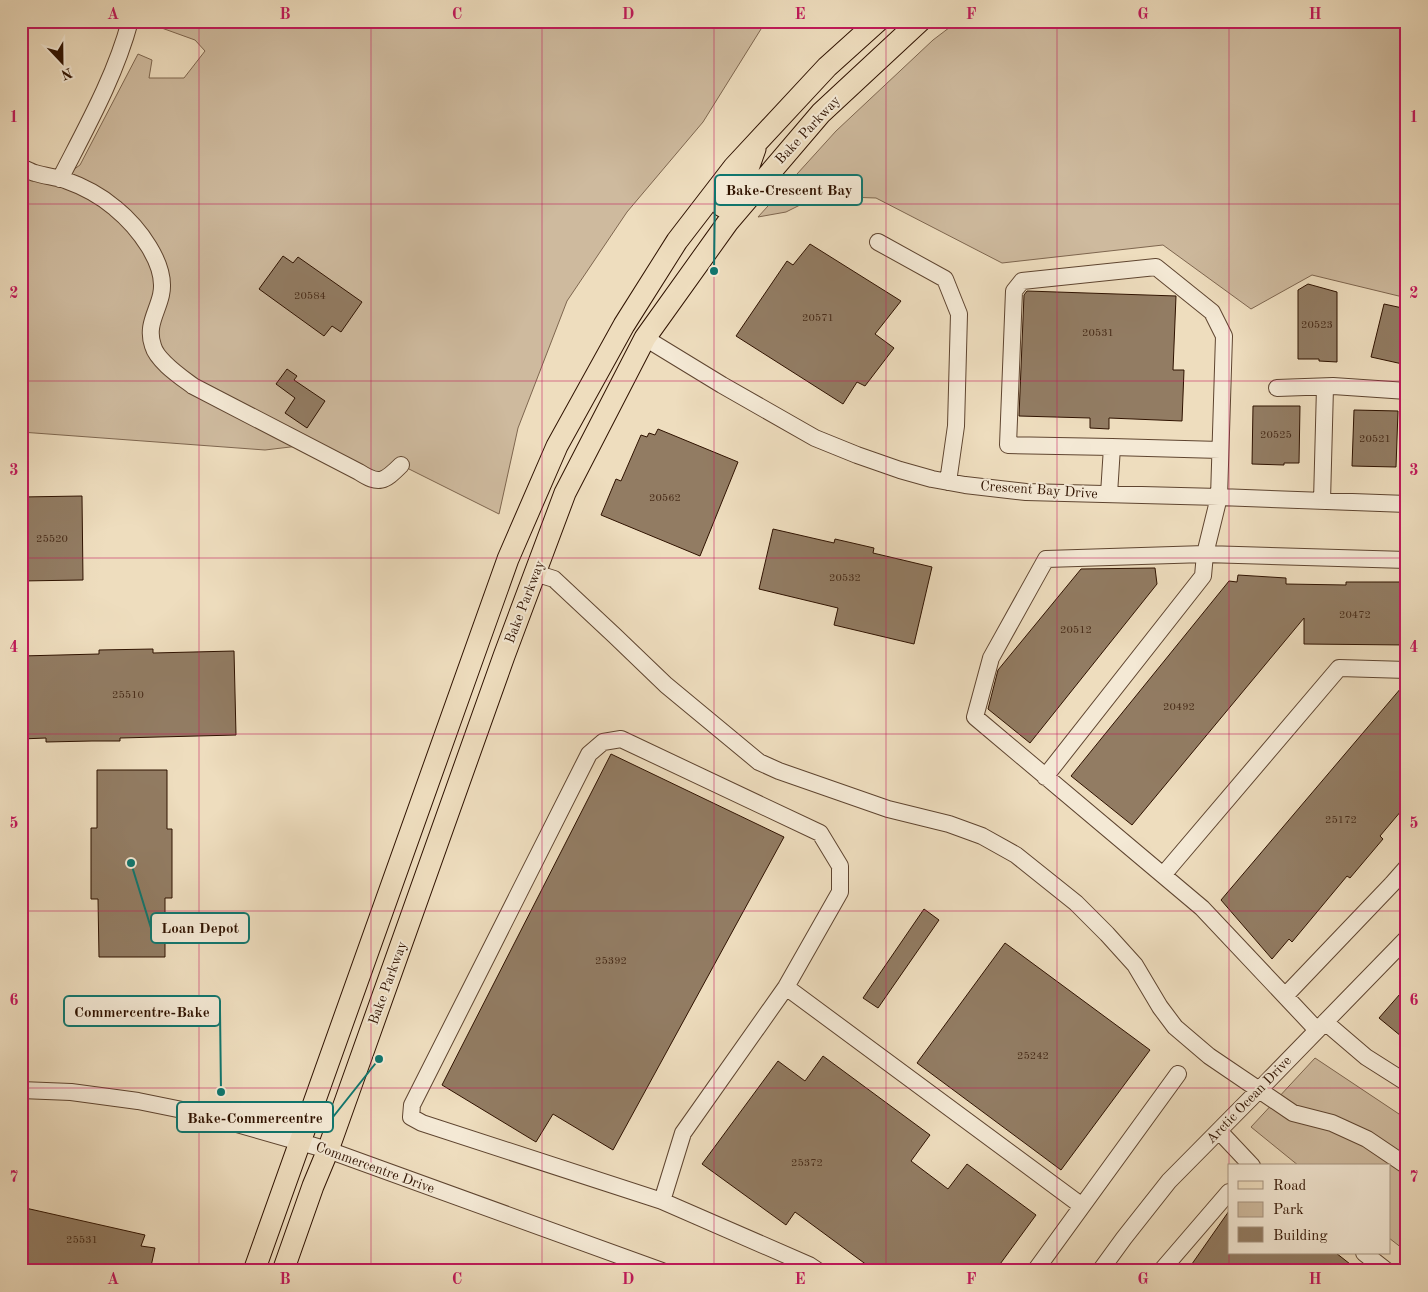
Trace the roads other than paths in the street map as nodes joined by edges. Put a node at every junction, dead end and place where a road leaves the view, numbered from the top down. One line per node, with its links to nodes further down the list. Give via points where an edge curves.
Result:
1 (130, 21): 6 (street, via 124,44 90,121)
2 (878, 21): 4 (main road, Bake Parkway, via 827,67)
3 (920, 21): 8 (main road, Bake Parkway, via 814,120 728,222)
4 (758, 142): 8 (main road, via 746,177 695,240 655,299 641,330); 36 (main road, Bake Parkway, via 734,167 677,241 624,325 557,446 508,559)
5 (21, 167): 6 (street)
6 (60, 179): 14 (street, via 115,207 148,244 162,280 150,334 153,348 180,377 370,479 385,478)
7 (878, 242): 15 (street, via 945,279 959,314 956,426)
8 (645, 338): 15 (street, Crescent Bay Drive, via 815,438 857,456); 22 (main road, Bake Parkway, via 565,493)
9 (1325, 387): 10 (street); 11 (street); 18 (street)
10 (1277, 388)
11 (1407, 391)
12 (1112, 447): 13 (street); 13 (street, via 1008,444 1014,291 1022,281 1156,267 1212,312 1224,336); 16 (street)
13 (1220, 450): 17 (street)
14 (401, 465)
15 (948, 482): 16 (street, Crescent Bay Drive, via 1026,492)
16 (1109, 494): 17 (street, Crescent Bay Drive)
17 (1219, 497): 18 (street, Crescent Bay Drive); 20 (street)
18 (1322, 501): 19 (street, Crescent Bay Drive)
19 (1407, 504)
20 (1205, 554): 21 (street); 24 (street, via 1203,576); 24 (street, via 1046,559 991,658 975,717)
21 (1407, 560)
22 (536, 573): 34 (street, via 554,579 666,685 759,762 888,809 966,830 1016,855 1076,903 1107,934 1135,965 1175,1027 1209,1056); 37 (main road, Bake Parkway)
23 (1407, 670): 26 (street, via 1339,668)
24 (1045, 777): 26 (street)
25 (1407, 867): 29 (street)
26 (1163, 875): 29 (street, via 1202,908)
27 (1407, 938): 30 (street, Arctic Ocean Drive)
28 (786, 987): 41 (street, via 683,1133); 41 (street, via 840,892 840,866 820,834 621,739 604,742 589,754 584,763 412,1105 411,1117); 42 (street)
29 (1285, 996): 30 (street)
30 (1321, 1026): 32 (street); 34 (street, Arctic Ocean Drive)
31 (1178, 1074): 42 (street)
32 (1407, 1083)
33 (21, 1090): 36 (street, Commercentre Drive, via 71,1092 138,1101 202,1114)
34 (1259, 1090): 35 (street, Arctic Ocean Drive); 39 (street, via 1293,1113 1332,1123 1367,1139)
35 (1219, 1131): 38 (street); 49 (street, Arctic Ocean Drive, via 1169,1181)
36 (300, 1142): 37 (street, Commercentre Drive); 44 (main road, Bake Parkway)
37 (328, 1150): 45 (main road, Bake Parkway); 46 (street, Commercentre Drive)
38 (1250, 1164)
39 (1407, 1166)
40 (1228, 1193): 50 (street)
41 (662, 1202): 47 (street)
42 (1082, 1206): 48 (street)
43 (1365, 1254): 51 (street)
44 (254, 1271)
45 (284, 1271)
46 (662, 1271)
47 (818, 1271)
48 (1035, 1271)
49 (1100, 1271)
50 (1161, 1271)
51 (1386, 1271)

